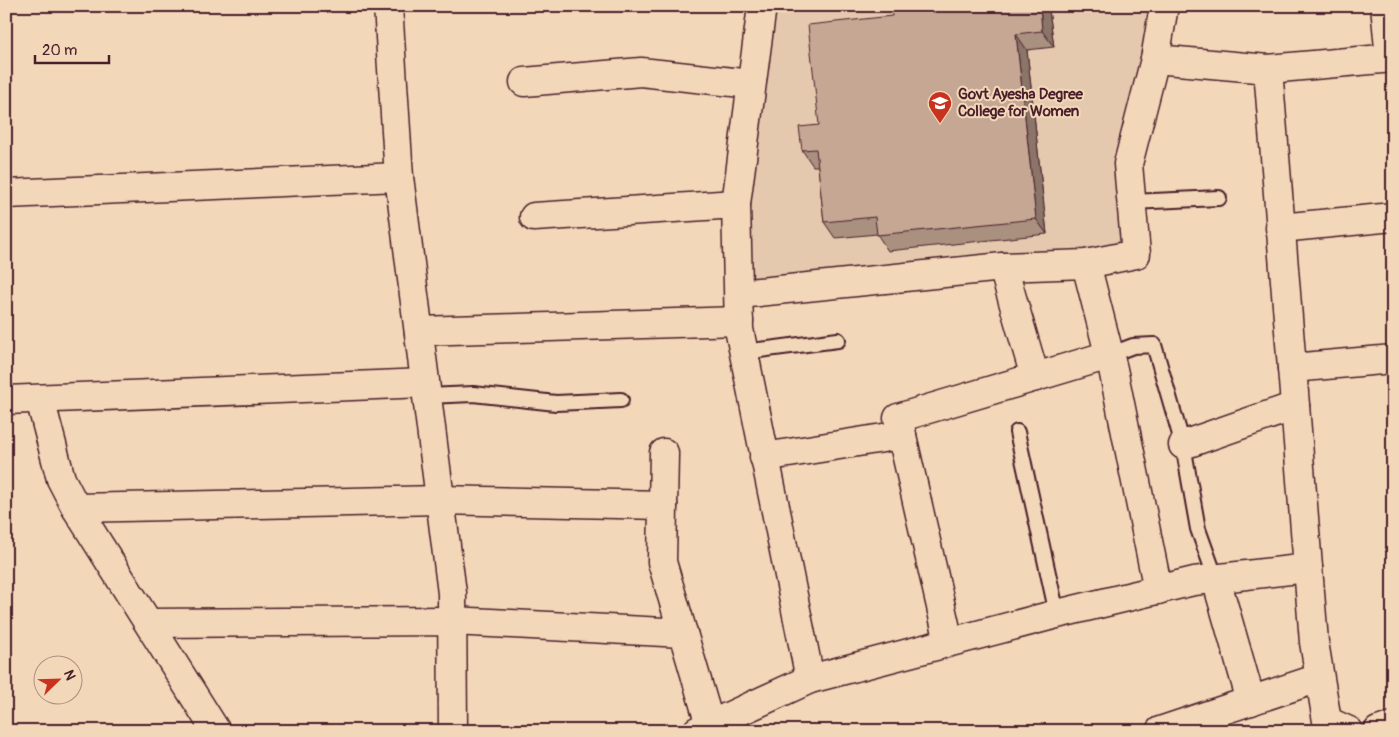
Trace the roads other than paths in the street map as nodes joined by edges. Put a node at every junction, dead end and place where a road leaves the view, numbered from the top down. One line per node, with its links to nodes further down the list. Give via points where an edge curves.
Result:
1 (388, 6): 10 (street)
2 (762, 6): 9 (street)
3 (1164, 6): 5 (street)
4 (1385, 6): 6 (street)
5 (1155, 58): 7 (street); 13 (street, via 1128,164)
6 (1392, 58): 7 (street)
7 (1268, 70): 17 (street)
8 (524, 82): 9 (street, via 641,72)
9 (751, 84): 14 (street)
10 (399, 177): 11 (street); 22 (street)
11 (6, 194)
12 (1219, 198): 13 (lane)
13 (1131, 202): 18 (street, via 1136,254)
14 (736, 204): 15 (street); 20 (street)
15 (534, 217)
16 (1393, 217): 17 (street)
17 (1280, 228): 27 (street)
18 (1086, 264): 19 (street); 25 (street)
19 (1003, 267): 20 (street); 28 (street)
20 (739, 294): 21 (street)
21 (739, 321): 22 (street); 24 (street)
22 (419, 331): 29 (street)
23 (838, 340): 24 (lane)
24 (744, 352): 38 (street)
25 (1109, 355): 28 (street); 36 (lane, via 1132,346 1154,345); 44 (street)
26 (1393, 359): 27 (street)
27 (1292, 368): 33 (street)
28 (1035, 377): 35 (street, via 898,418)
29 (426, 390): 30 (street); 32 (lane, via 556,403); 39 (street)
30 (40, 399): 31 (street); 41 (street, via 60,480)
31 (6, 400)
32 (621, 400)
33 (1295, 406): 36 (street); 42 (street)
34 (1017, 432): 45 (lane)
35 (902, 435): 38 (street); 49 (street)
36 (1183, 445): 43 (lane, via 1198,529)
37 (664, 452): 40 (street)
38 (764, 456): 51 (street)
39 (440, 500): 40 (street); 41 (street); 46 (street, via 452,593)
40 (663, 505): 48 (street, via 662,562)
41 (76, 508): 47 (street)
42 (1308, 568): 43 (street); 50 (street)
43 (1216, 579): 44 (street); 52 (street)
44 (1158, 590): 45 (street)
45 (1056, 614): 49 (street)
46 (452, 621): 47 (street); 48 (street); 56 (street)
47 (149, 623): 55 (street)
48 (683, 633): 54 (street)
49 (949, 642): 51 (street)
50 (1319, 678): 52 (street); 58 (street, via 1327,721)
51 (810, 679): 54 (street)
52 (1251, 700): 57 (street)
53 (1393, 726): 59 (street)
54 (704, 728)
55 (216, 731)
56 (453, 731)
57 (1160, 731)
58 (1349, 731)
59 (1378, 731)

